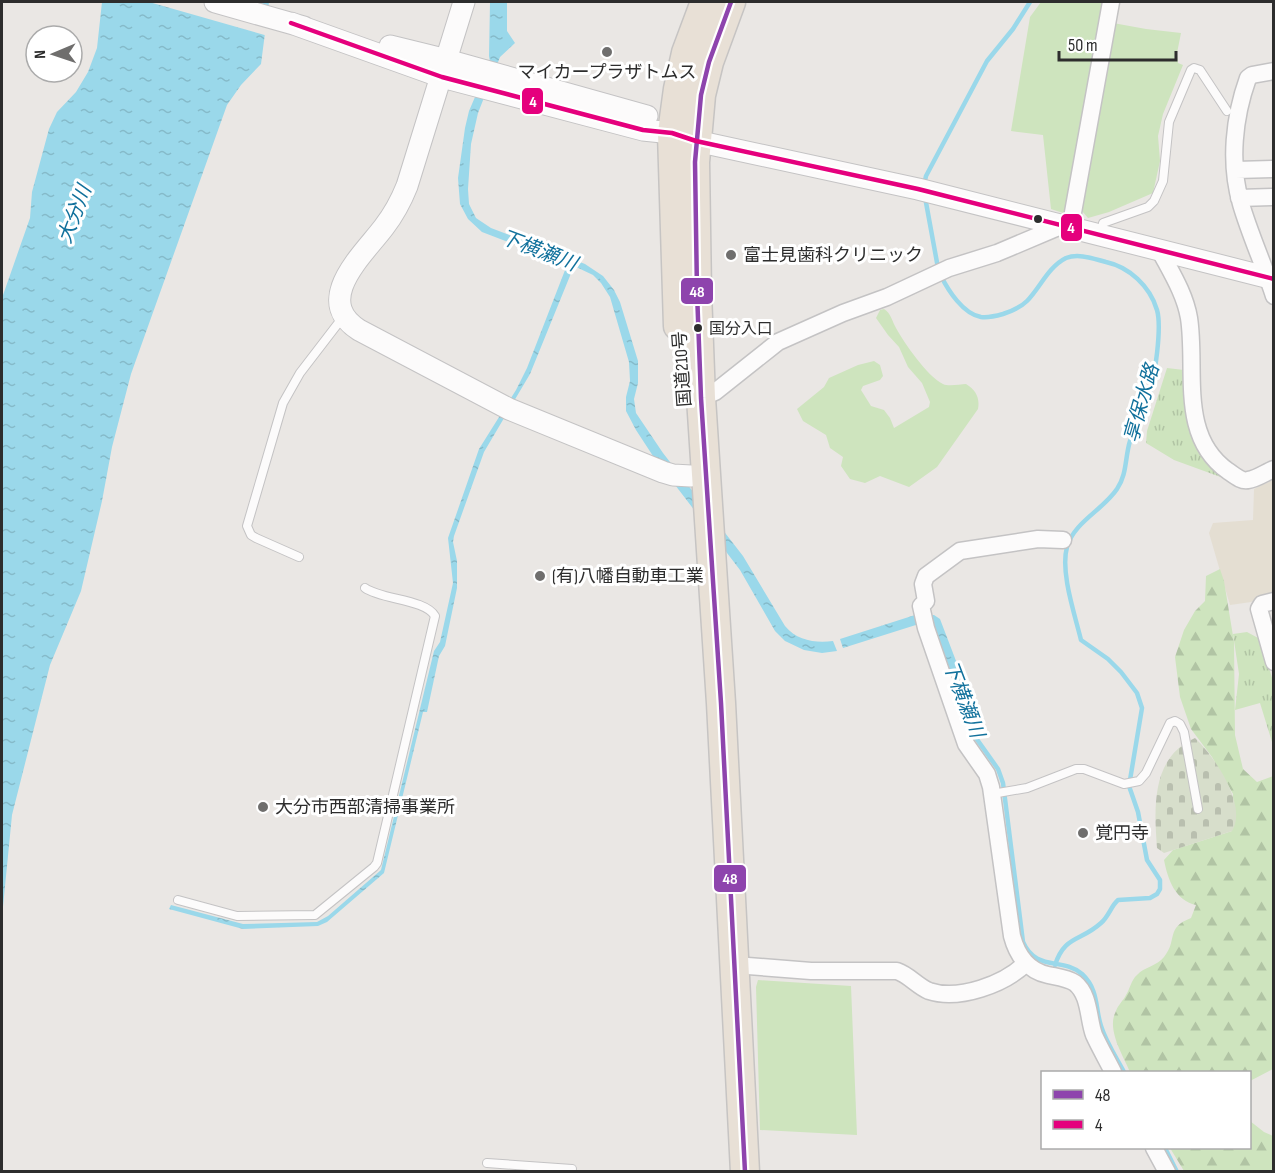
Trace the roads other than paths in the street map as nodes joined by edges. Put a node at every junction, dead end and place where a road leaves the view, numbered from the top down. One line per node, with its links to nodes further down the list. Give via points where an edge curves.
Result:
1 (215, 2): 6 (street)
2 (464, 2): 6 (street)
3 (731, 2): 9 (highway, 国道210号)
4 (1111, 2): 14 (street)
5 (698, 4): 9 (highway, 国道210号, via 678,89)
6 (445, 69): 9 (street, via 643,130); 18 (street, via 403,196 343,284 339,304)
7 (1274, 71): 11 (street, via 1248,78 1236,117)
8 (1227, 111): 15 (lane, via 1200,70 1191,70 1169,122 1158,194 1148,207 1104,223)
9 (684, 137): 14 (street); 19 (highway, 国道210号); 21 (highway, 国道210号, via 679,330)
10 (1274, 169): 11 (street)
11 (1236, 170): 13 (street)
12 (1274, 197): 13 (street)
13 (1239, 198): 17 (street)
14 (1066, 227): 15 (street); 19 (street, via 939,273 778,342 715,392)
15 (1101, 236): 16 (street)
16 (1160, 251): 17 (street); 20 (street, via 1187,309 1194,410 1205,445 1221,465 1242,479 1249,480)
17 (1272, 284)
18 (343, 317): 21 (street, via 359,330 509,409 673,476); 23 (lane, via 300,373 283,403 247,526 256,538)
19 (701, 398): 27 (highway, 国道210号)
20 (1274, 469)
21 (691, 476): 27 (highway, 国道210号)
22 (1064, 540): 28 (street, via 1038,539 974,547 955,553 926,576 923,584 924,621 966,744 987,774)
23 (299, 557)
24 (365, 588): 30 (lane, via 427,609 435,616 377,863 315,915 237,916)
25 (1274, 601): 26 (street, via 1259,609)
26 (1274, 662)
27 (721, 703): 32 (highway, 国道210号)
28 (992, 794): 29 (lane, via 1028,788 1076,769 1124,784 1139,781 1170,723 1175,721 1184,732); 31 (street, via 1012,936)
29 (1198, 809)
30 (178, 900)
31 (1026, 963): 32 (street, via 985,988 948,993 927,990 897,971 803,971); 33 (street, via 1079,989 1094,1034)
32 (735, 964): 37 (highway, 国道210号)
33 (1112, 1071)
34 (1155, 1149): 38 (street)
35 (487, 1163): 36 (lane)
36 (572, 1169)
37 (745, 1172)
38 (1167, 1172)

